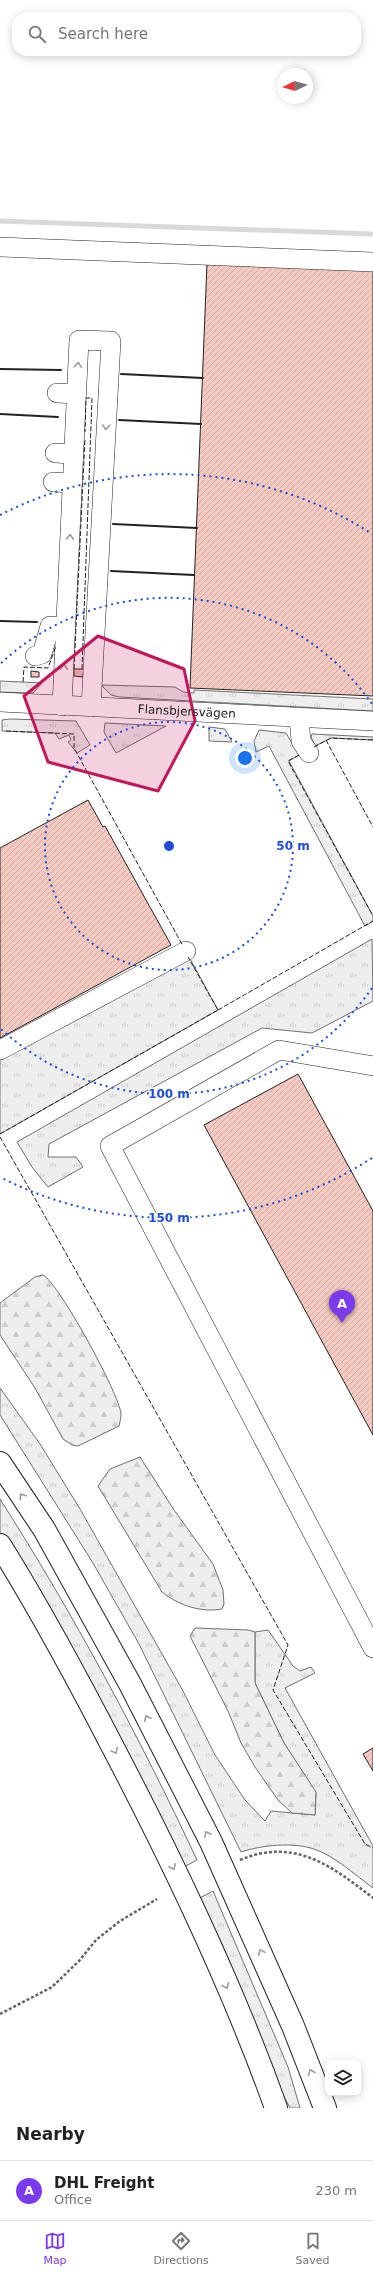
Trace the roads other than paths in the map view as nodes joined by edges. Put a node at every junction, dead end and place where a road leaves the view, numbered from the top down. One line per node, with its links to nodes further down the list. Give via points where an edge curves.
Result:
1 (0, 247): 2 (street)
2 (373, 262)
3 (57, 393): 4 (street)
4 (76, 394): 6 (street); 13 (street, one-way to 13, via 79,340 111,340 114,398 106,549)
5 (55, 453): 6 (street)
6 (74, 454): 8 (street)
7 (53, 482): 8 (street)
8 (72, 483): 9 (street, one-way to 8)
9 (66, 627): 10 (street, via 50,626 42,654); 12 (street, one-way to 9)
10 (35, 656)
11 (0, 702): 12 (street, Flansbjersvägen)
12 (62, 706): 13 (street, Flansbjersvägen)
13 (91, 707): 14 (street, Flansbjersvägen)
14 (299, 718): 15 (street, Flansbjersvägen); 16 (street, via 301,740)
15 (373, 721)
16 (309, 753)
17 (186, 951): 18 (street)
18 (0, 1050)
19 (373, 1066): 23 (street, via 279,1050 110,1146)
20 (0, 1463): 26 (highway, one-way to 20, via 293,2026 211,1842 130,1684 47,1536)
21 (0, 1545): 24 (highway)
22 (0, 1570): 24 (highway)
23 (373, 1648)
24 (97, 1716): 25 (highway, one-way to 25, via 159,1836 212,1951)
25 (276, 2108)
26 (325, 2108)

